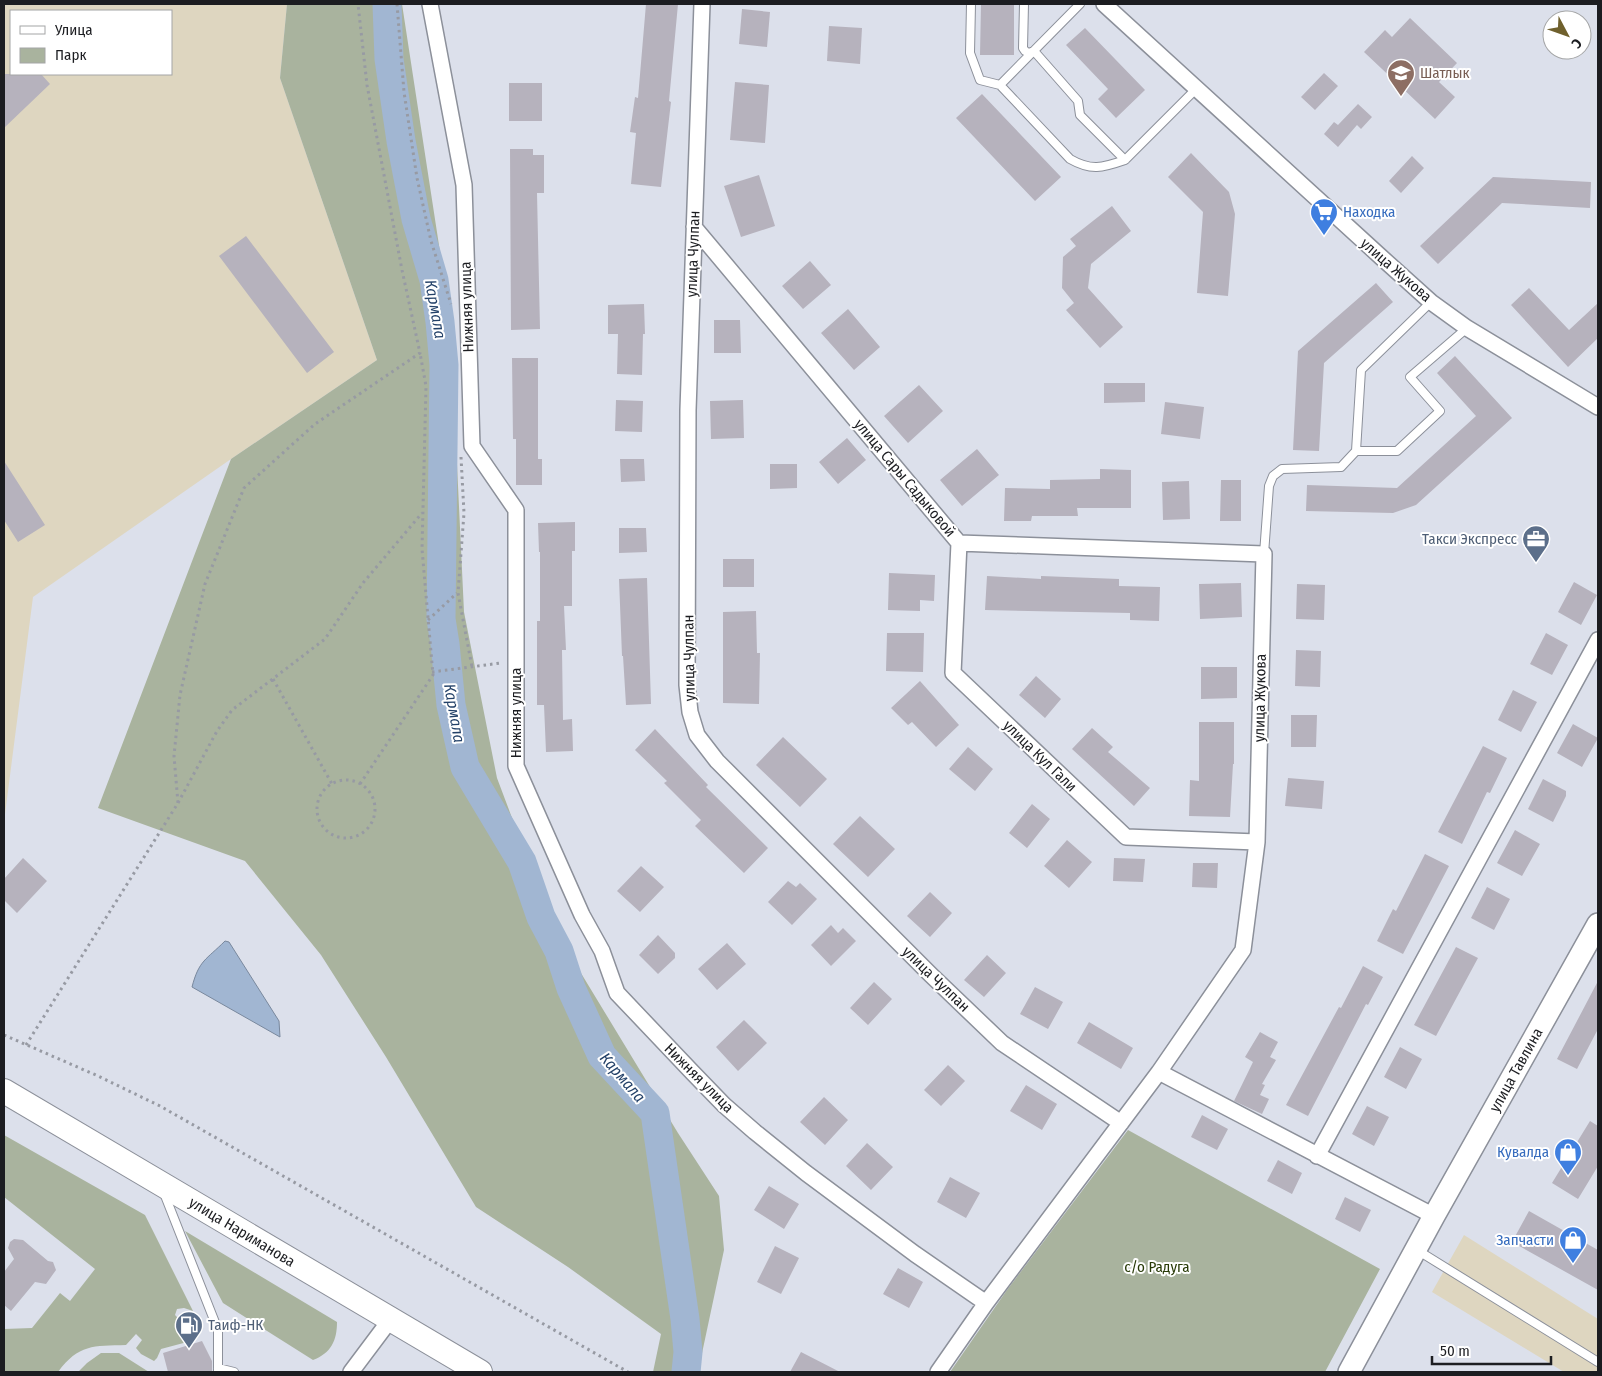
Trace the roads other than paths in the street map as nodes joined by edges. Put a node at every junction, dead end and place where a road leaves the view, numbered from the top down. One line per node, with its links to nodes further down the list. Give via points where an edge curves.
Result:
1 (430, 4): 28 (street, Нижняя улица, via 464,184 472,446 516,510 516,766 582,916 602,951 617,993 711,1092 756,1132 813,1179)
2 (702, 4): 11 (street, улица Чулпан)
3 (971, 4): 8 (lane, via 970,53 980,80)
4 (1024, 4): 7 (lane, via 1023,48 1029,53)
5 (1080, 4): 7 (lane)
6 (1104, 4): 9 (street, улица Жукова)
7 (1034, 51): 8 (lane); 10 (lane, via 1078,101 1080,115)
8 (1000, 85): 10 (lane, via 1070,159 1091,168)
9 (1196, 89): 10 (lane); 12 (street, улица Жукова)
10 (1125, 160)
11 (694, 227): 16 (street, улица Сары Садыковой); 23 (street, улица Чулпан, via 688,410 687,685 697,735 717,762 1002,1043)
12 (1432, 302): 13 (street, улица Жукова); 15 (lane, via 1362,370)
13 (1467, 328): 14 (street, улица Жукова); 15 (lane, via 1410,377 1440,411 1397,451)
14 (1598, 407)
15 (1356, 451): 17 (lane, via 1341,467 1282,469 1273,476 1269,486)
16 (959, 543): 17 (street, улица Сары Садыковой); 19 (street, улица Кул Гали, via 953,673 1126,838)
17 (1264, 554): 19 (street, улица Жукова)
18 (1598, 640): 24 (street)
19 (1257, 842): 21 (street, улица Жукова, via 1243,950)
20 (1598, 924): 26 (main road, улица Тавлина)
21 (1159, 1072): 23 (street, улица Жукова); 24 (street)
22 (4, 1091): 25 (main road, улица Нариманова)
23 (1121, 1123): 28 (street, улица Жукова)
24 (1317, 1156): 26 (street)
25 (161, 1184): 29 (main road, улица Нариманова); 31 (lane, via 218,1330)
26 (1434, 1216): 27 (main road, улица Тавлина)
27 (1416, 1249): 30 (lane); 36 (main road, улица Тавлина)
28 (986, 1303): 35 (street, улица Жукова)
29 (390, 1320): 33 (street); 34 (main road, улица Нариманова)
30 (1598, 1362)
31 (218, 1370): 32 (lane)
32 (234, 1372)
33 (350, 1372)
34 (480, 1372)
35 (938, 1372)
36 (1349, 1372)

